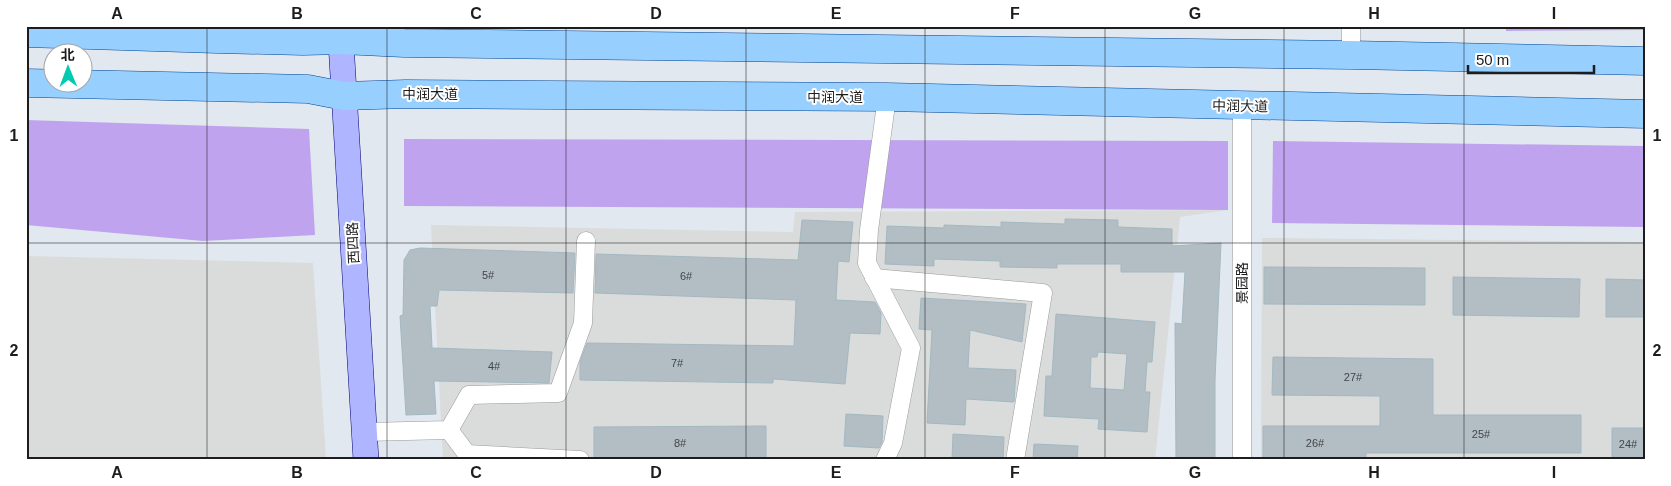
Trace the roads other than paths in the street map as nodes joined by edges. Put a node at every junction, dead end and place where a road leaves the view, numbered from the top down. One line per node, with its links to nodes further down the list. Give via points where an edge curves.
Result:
1 (1352, 26): 4 (street)
2 (26, 33): 3 (main road, via 303,41)
3 (349, 33): 4 (main road); 7 (street, 西四路)
4 (1351, 54): 5 (main road)
5 (1645, 61)
6 (26, 83): 7 (main road, 中润大道, via 308,89)
7 (353, 95): 8 (main road, 中润大道); 14 (street, 西四路)
8 (887, 97): 9 (main road, 中润大道); 12 (street, via 866,263)
9 (1242, 106): 10 (main road, 中润大道); 20 (street, 景园路)
10 (1645, 114)
11 (586, 240): 13 (street, via 583,323 558,393 469,395)
12 (874, 278): 18 (street, via 911,348 893,443); 19 (street, via 1043,293)
13 (450, 430): 14 (street); 17 (street, via 467,454)
14 (373, 431): 15 (street, 西四路); 16 (street, 西四路)
15 (366, 460)
16 (382, 460)
17 (580, 460)
18 (884, 460)
19 (1015, 460)
20 (1242, 460)

